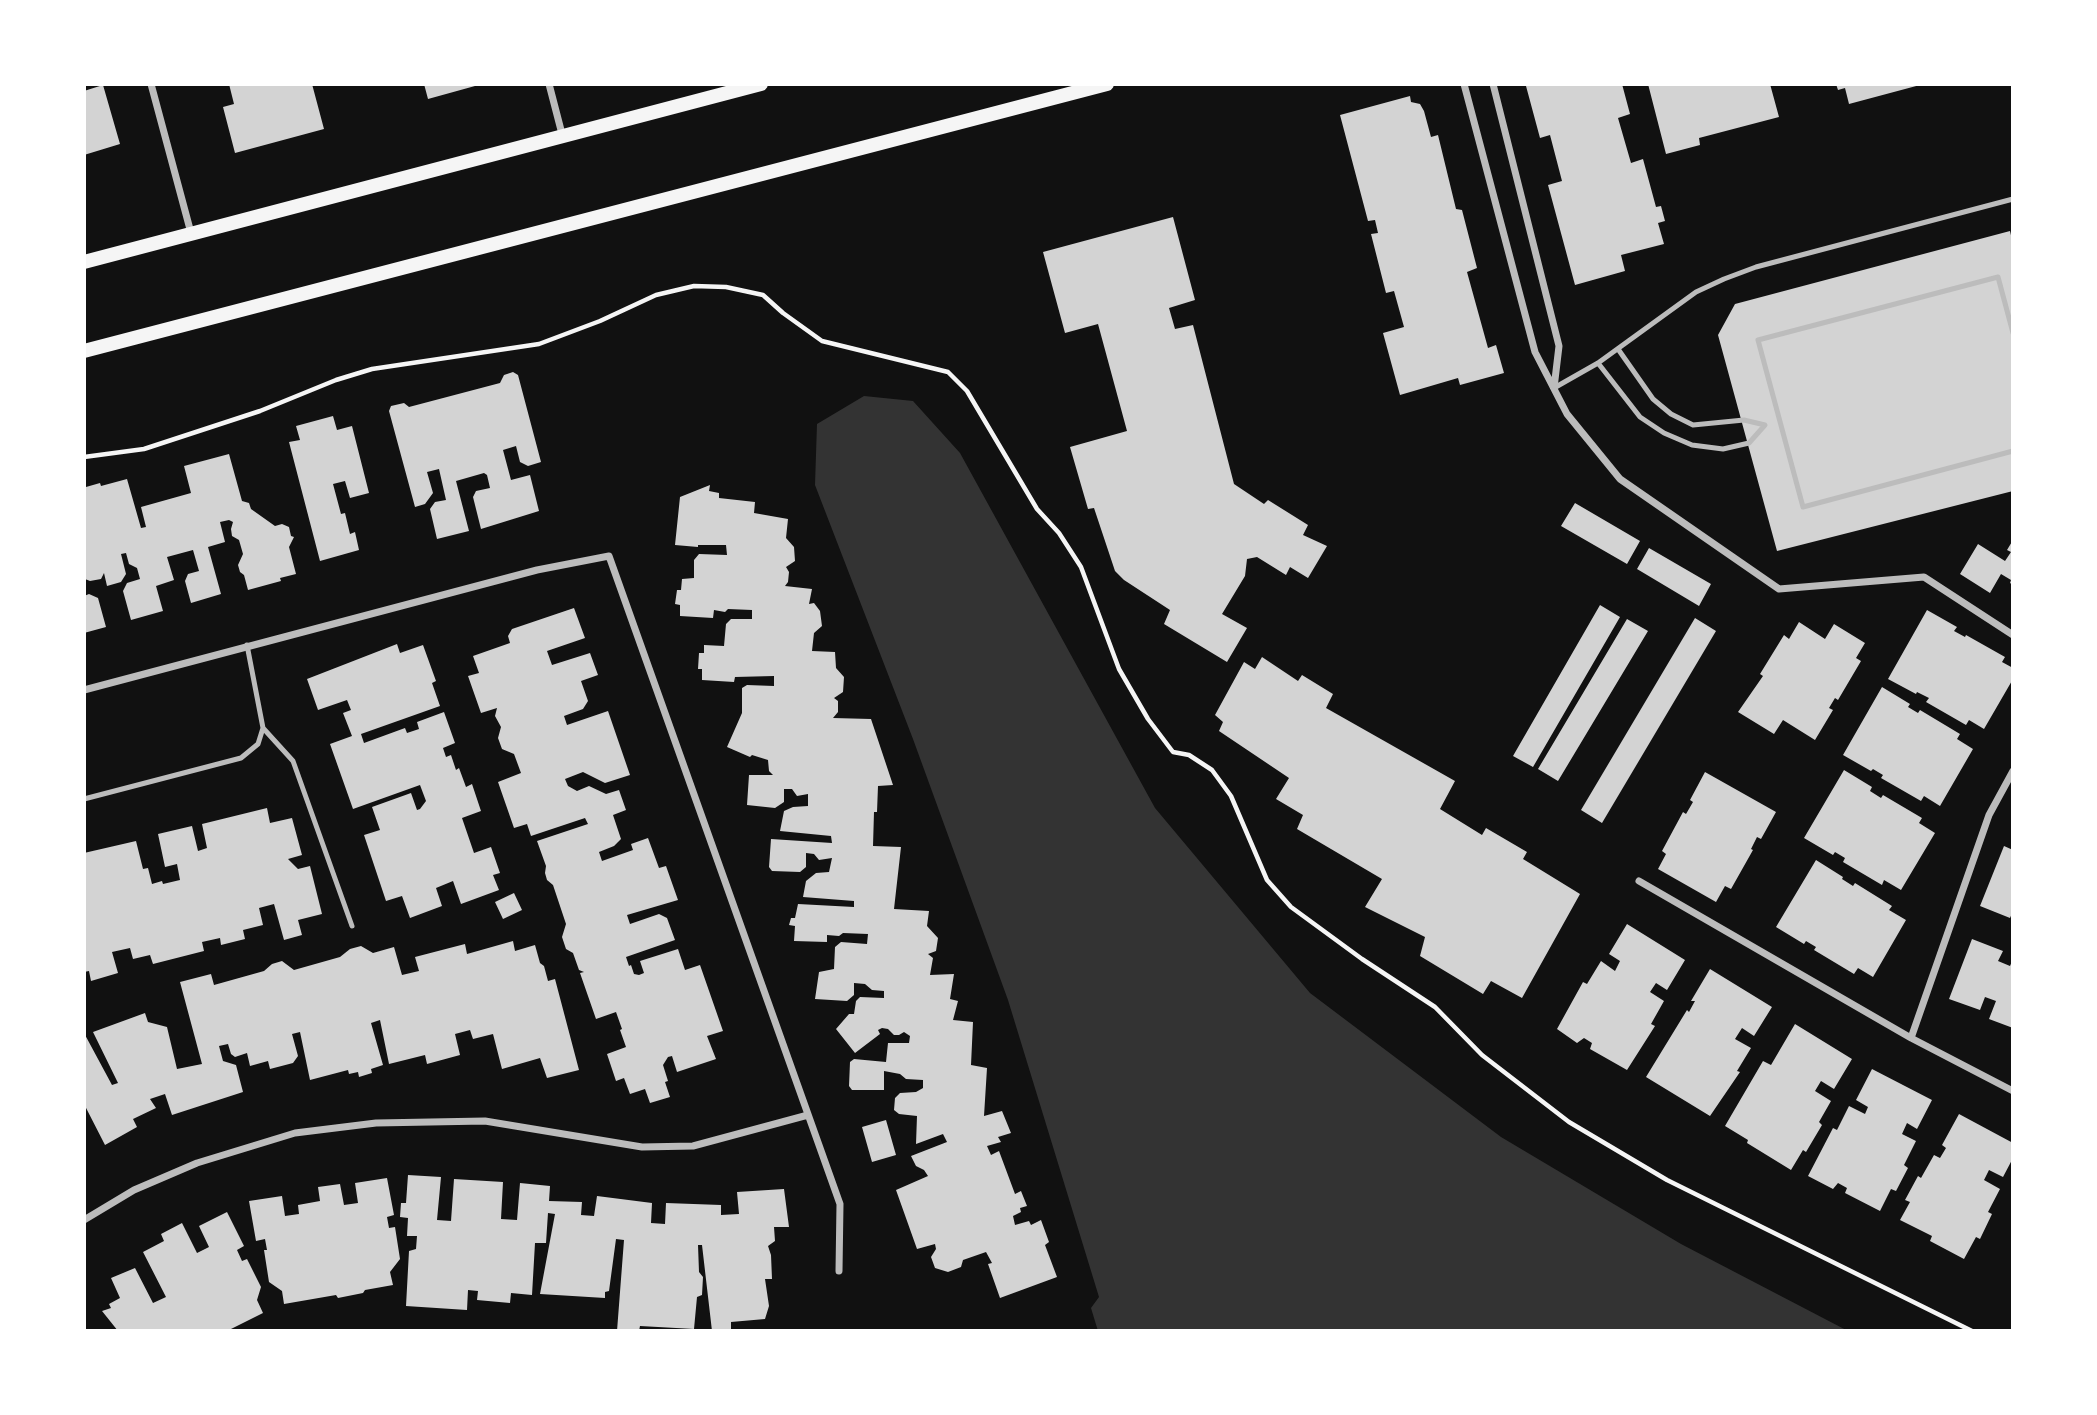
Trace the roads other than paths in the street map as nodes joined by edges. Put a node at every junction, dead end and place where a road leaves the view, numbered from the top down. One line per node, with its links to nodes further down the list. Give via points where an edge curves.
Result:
1 (151, 84): 9 (street)
2 (549, 84): 7 (street)
3 (761, 84): 7 (main road)
4 (1107, 84): 13 (main road)
5 (1464, 84): 15 (street, via 1535,352)
6 (1493, 84): 15 (street, via 1559,346)
7 (562, 134): 9 (main road)
8 (2013, 199): 12 (lane, via 1745,271 1696,292)
9 (191, 233): 10 (main road)
10 (84, 262)
11 (2013, 333): 16 (lane, via 1998,277 1758,341)
12 (1618, 349): 14 (lane); 17 (lane, via 1653,399 1692,425 1744,420)
13 (84, 352)
14 (1598, 363): 15 (lane); 17 (lane, via 1640,417 1692,445 1723,449 1749,443)
15 (1554, 388): 19 (street, via 1567,414 1620,479 1779,589 1924,577)
16 (1780, 421): 17 (lane); 18 (lane, via 1803,507)
17 (1765, 425)
18 (2013, 451)
19 (2013, 635)
20 (247, 645): 21 (street); 22 (lane); 29 (street, via 537,570 609,556)
21 (84, 690)
22 (263, 728): 24 (lane, via 258,744 242,758); 26 (lane, via 293,761)
23 (2013, 771): 27 (street, via 1989,814)
24 (84, 799)
25 (1639, 881): 27 (street)
26 (352, 926)
27 (1911, 1038): 28 (street)
28 (2013, 1091)
29 (808, 1115): 30 (street, via 692,1146 667,1147 642,1147 485,1121 376,1123 295,1133 197,1163 134,1190); 31 (street, via 840,1204)
30 (84, 1220)
31 (839, 1271)

